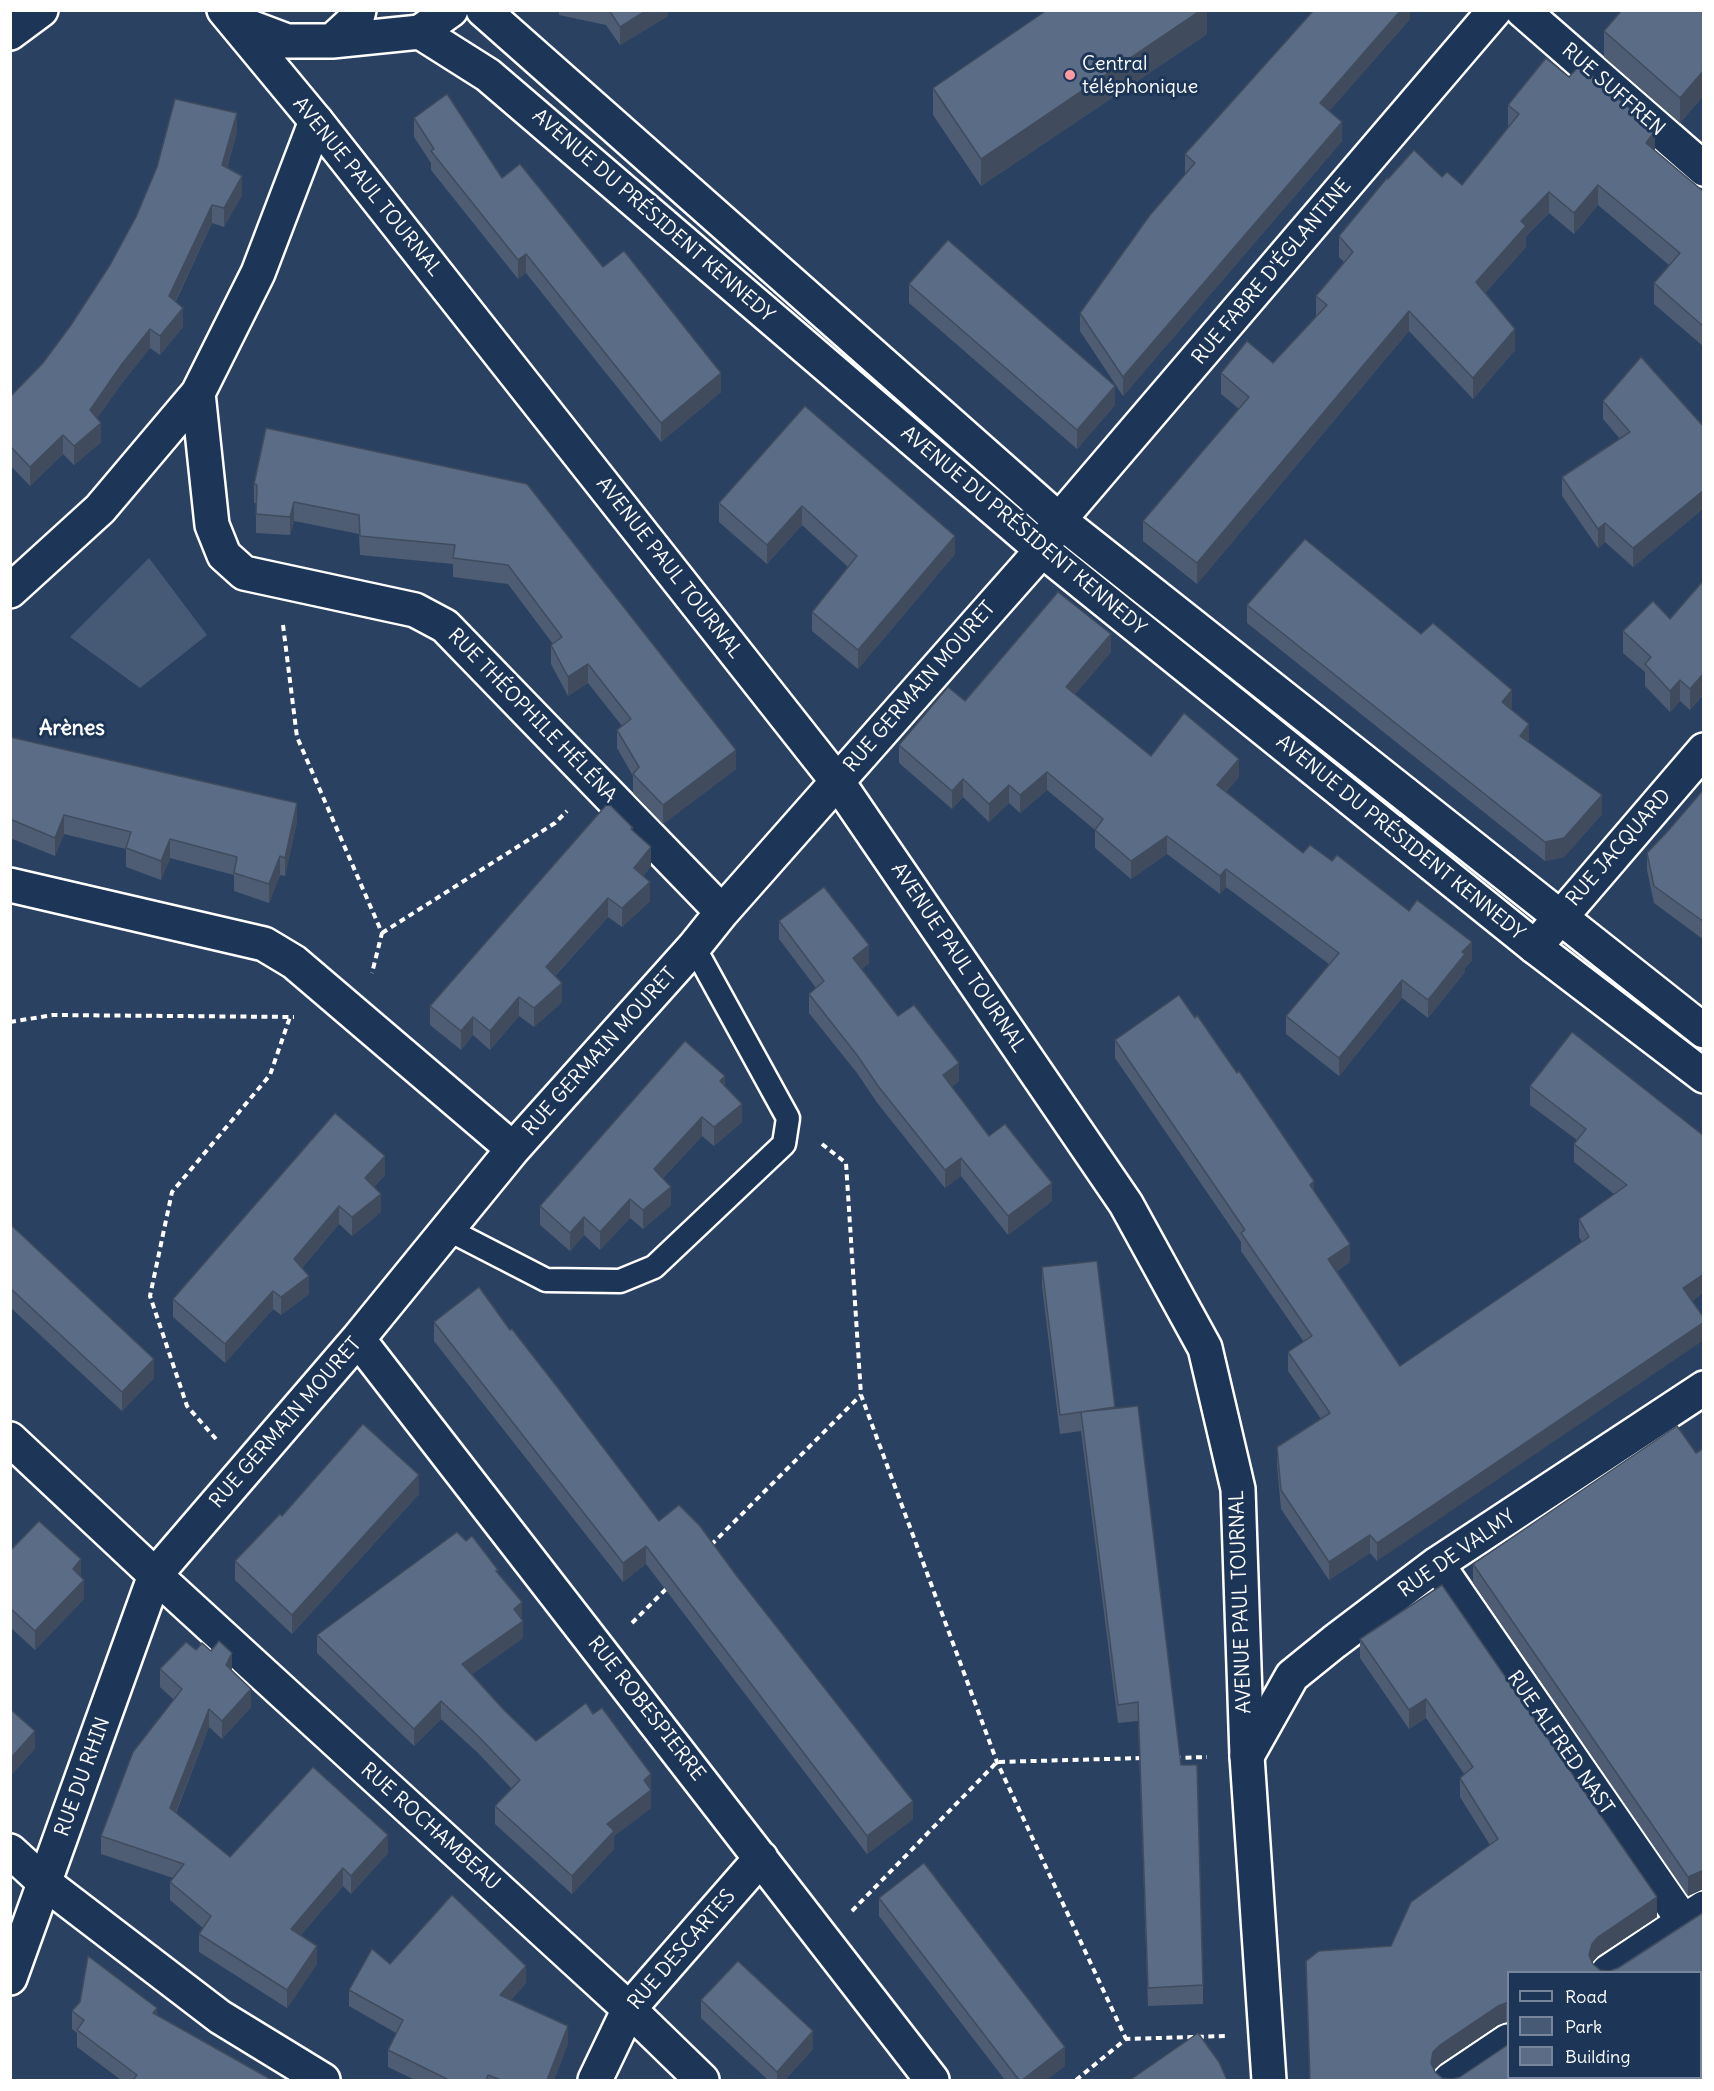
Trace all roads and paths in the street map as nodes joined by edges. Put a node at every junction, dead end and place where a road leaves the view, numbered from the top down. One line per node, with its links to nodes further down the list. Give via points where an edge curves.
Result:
1 (41, 10): 9 (street)
2 (359, 10): 10 (street, via 357,18)
3 (451, 10): 8 (street)
4 (483, 10): 14 (street, AVENUE DU PRÉSIDENT KENNEDY)
5 (1495, 10): 14 (street, RUE FABRE D'ÉGLANTINE)
6 (1522, 10): 12 (street, RUE SUFFREN)
7 (228, 15): 10 (street, via 287,41); 11 (street, AVENUE PAUL TOURNAL)
8 (420, 32): 10 (street); 14 (street, AVENUE DU PRÉSIDENT KENNEDY, via 488,75)
9 (10, 33)
10 (332, 41)
11 (316, 121): 13 (street, via 258,273); 19 (street, AVENUE PAUL TOURNAL)
12 (1704, 169)
13 (198, 393): 15 (street, RUE THÉOPHILE HÉLÉNA, via 212,525 224,555 244,573); 16 (street, via 100,509)
14 (1050, 535): 19 (street, RUE GERMAIN MOURET); 22 (street, AVENUE DU PRÉSIDENT KENNEDY); 25 (street, AVENUE DU PRÉSIDENT KENNEDY)
15 (278, 580): 18 (street, RUE THÉOPHILE HÉLÉNA, via 416,610 445,626); 23 (path, via 297,737)
16 (10, 591)
17 (1704, 750): 22 (street, RUE JACQUARD)
18 (594, 780): 21 (street, RUE THÉOPHILE HÉLÉNA); 23 (path, via 555,824)
19 (837, 781): 21 (street, RUE GERMAIN MOURET); 44 (street, AVENUE PAUL TOURNAL, via 1126,1204 1205,1348 1238,1489)
20 (10, 885): 27 (street, via 264,944 294,962)
21 (722, 912): 24 (street, RUE GERMAIN MOURET)
22 (1558, 918): 25 (street, RUE JACQUARD); 29 (street, AVENUE DU PRÉSIDENT KENNEDY)
23 (382, 933): 27 (path)
24 (694, 947): 31 (lane); 32 (street, RUE GERMAIN MOURET)
25 (1535, 947): 30 (street, AVENUE DU PRÉSIDENT KENNEDY)
26 (290, 1017): 27 (path); 28 (path, via 53,1015); 38 (path, via 270,1075 172,1192 150,1296 187,1406)
27 (360, 1018): 32 (street)
28 (10, 1022)
29 (1704, 1031)
30 (1704, 1076)
31 (788, 1118): 33 (lane, via 784,1144 654,1267 620,1281 546,1280); 36 (path, via 846,1163)
32 (513, 1149): 33 (street, RUE GERMAIN MOURET)
33 (447, 1229): 34 (street, RUE GERMAIN MOURET)
34 (358, 1339): 38 (street, RUE GERMAIN MOURET); 43 (street, RUE ROBESPIERRE)
35 (1704, 1388): 40 (street, RUE DE VALMY)
36 (861, 1395): 39 (path); 47 (path)
37 (10, 1439): 41 (street, RUE ROCHAMBEAU)
38 (244, 1472): 41 (street, RUE GERMAIN MOURET)
39 (711, 1545)
40 (1437, 1564): 44 (street, RUE DE VALMY, via 1292,1676); 51 (street, RUE ALFRED NAST)
41 (155, 1575): 50 (street, RUE DU RHIN); 55 (street, RUE ROCHAMBEAU)
42 (669, 1587): 43 (path)
43 (602, 1653): 49 (street, RUE ROBESPIERRE)
44 (1247, 1756): 46 (path); 56 (street, AVENUE PAUL TOURNAL)
45 (1151, 1758): 47 (path)
46 (1163, 1758)
47 (997, 1761): 52 (path); 57 (path)
48 (10, 1851): 50 (street)
49 (761, 1858): 52 (street, RUE ROBESPIERRE); 55 (street, RUE DESCARTES)
50 (45, 1883): 54 (street, RUE DU RHIN); 59 (street, via 220,2017)
51 (1694, 1914): 53 (street)
52 (824, 1940): 62 (street, RUE ROBESPIERRE)
53 (1609, 1971)
54 (10, 1978)
55 (628, 2009): 60 (street, RUE DESCARTES); 61 (street, RUE ROCHAMBEAU)
56 (1266, 2035): 57 (path); 64 (street, AVENUE PAUL TOURNAL)
57 (1126, 2039): 63 (path)
58 (1507, 2042): 65 (street)
59 (323, 2080)
60 (595, 2080)
61 (702, 2080)
62 (932, 2080)
63 (1076, 2080)
64 (1269, 2080)
65 (1450, 2080)

